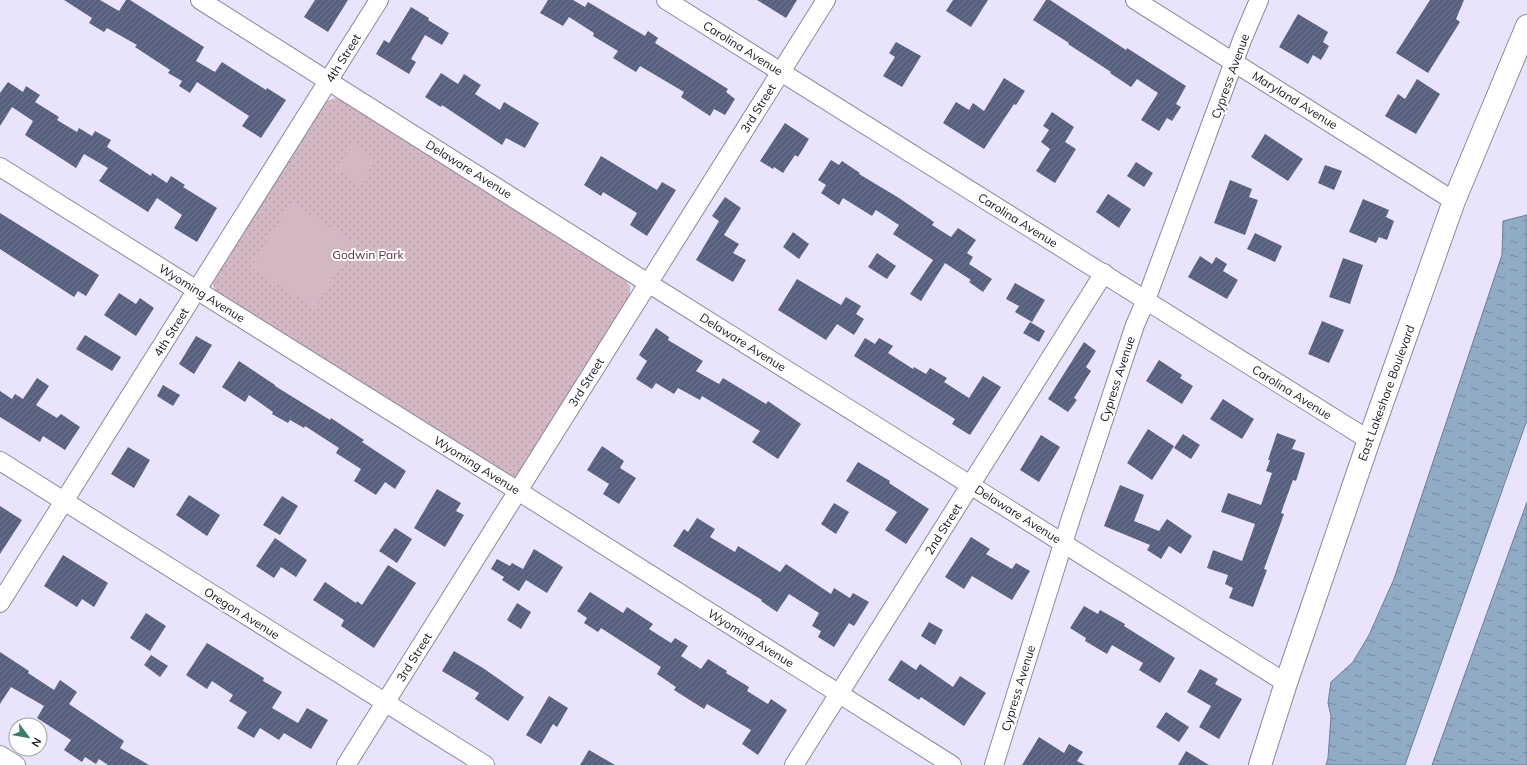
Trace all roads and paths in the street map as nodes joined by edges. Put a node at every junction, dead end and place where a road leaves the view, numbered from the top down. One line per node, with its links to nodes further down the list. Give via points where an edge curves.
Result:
1 (200, 0): 10 (street, Delaware Avenue)
2 (380, 0): 10 (street, 4th Street)
3 (666, 0): 9 (street, Carolina Avenue)
4 (826, 0): 9 (street, 3rd Street)
5 (1135, 0): 8 (street, Maryland Avenue)
6 (1259, 0): 8 (street, Cypress Avenue)
7 (1527, 26): 12 (street, East Lakeshore Boulevard)
8 (1234, 62): 12 (street, Maryland Avenue); 16 (street, Cypress Avenue)
9 (781, 72): 13 (street, Carolina Avenue); 14 (street, 3rd Street)
10 (329, 80): 14 (street, Delaware Avenue); 15 (street, 4th Street)
11 (0, 166): 15 (street, Wyoming Avenue)
12 (1454, 201): 17 (street, East Lakeshore Boulevard)
13 (1104, 273): 16 (street, Carolina Avenue); 19 (street, 2nd Street)
14 (648, 283): 19 (street, Delaware Avenue); 20 (street, 3rd Street)
15 (197, 290): 20 (street, Wyoming Avenue); 21 (street, 4th Street)
16 (1146, 300): 17 (street, Carolina Avenue); 22 (street, Cypress Avenue, via 1135,325)
17 (1369, 440): 24 (street, East Lakeshore Boulevard)
18 (0, 461): 21 (street, Oregon Avenue)
19 (971, 485): 22 (street, Delaware Avenue); 25 (street, 2nd Street)
20 (518, 491): 25 (street, Wyoming Avenue); 26 (street, 3rd Street)
21 (64, 501): 23 (street, 4th Street); 26 (street, Oregon Avenue)
22 (1063, 543): 24 (street, Delaware Avenue); 33 (street, Cypress Avenue)
23 (0, 603)
24 (1286, 683): 34 (street, East Lakeshore Boulevard)
25 (839, 694): 31 (street, 2nd Street); 32 (street, Wyoming Avenue)
26 (386, 703): 29 (street, 3rd Street); 30 (street, Oregon Avenue)
27 (0, 755): 28 (street)
28 (16, 765)
29 (346, 765)
30 (485, 765)
31 (794, 765)
32 (952, 765)
33 (994, 765)
34 (1260, 765)

